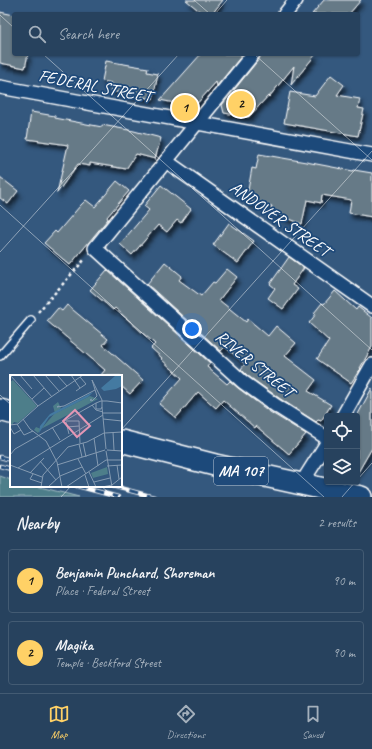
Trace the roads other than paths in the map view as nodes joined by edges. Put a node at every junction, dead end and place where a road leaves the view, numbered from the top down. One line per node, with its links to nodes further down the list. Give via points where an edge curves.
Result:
1 (296, 0): 2 (street)
2 (287, 12)
3 (251, 56): 5 (street)
4 (0, 87): 5 (street, FEDERAL STREET)
5 (197, 124): 6 (street, FEDERAL STREET); 7 (street)
6 (372, 155)
7 (166, 161): 8 (street, ANDOVER STREET); 15 (street, RIVER STREET, via 95,248 243,382)
8 (372, 306)
9 (31, 320): 10 (lane)
10 (0, 356)
11 (372, 365): 14 (street)
12 (0, 410): 13 (main road)
13 (10, 413)
14 (345, 413)
15 (324, 436)
16 (122, 442): 18 (main road, MA 107)
17 (324, 448): 18 (street)
18 (301, 484): 19 (main road, MA 107)
19 (362, 497)

